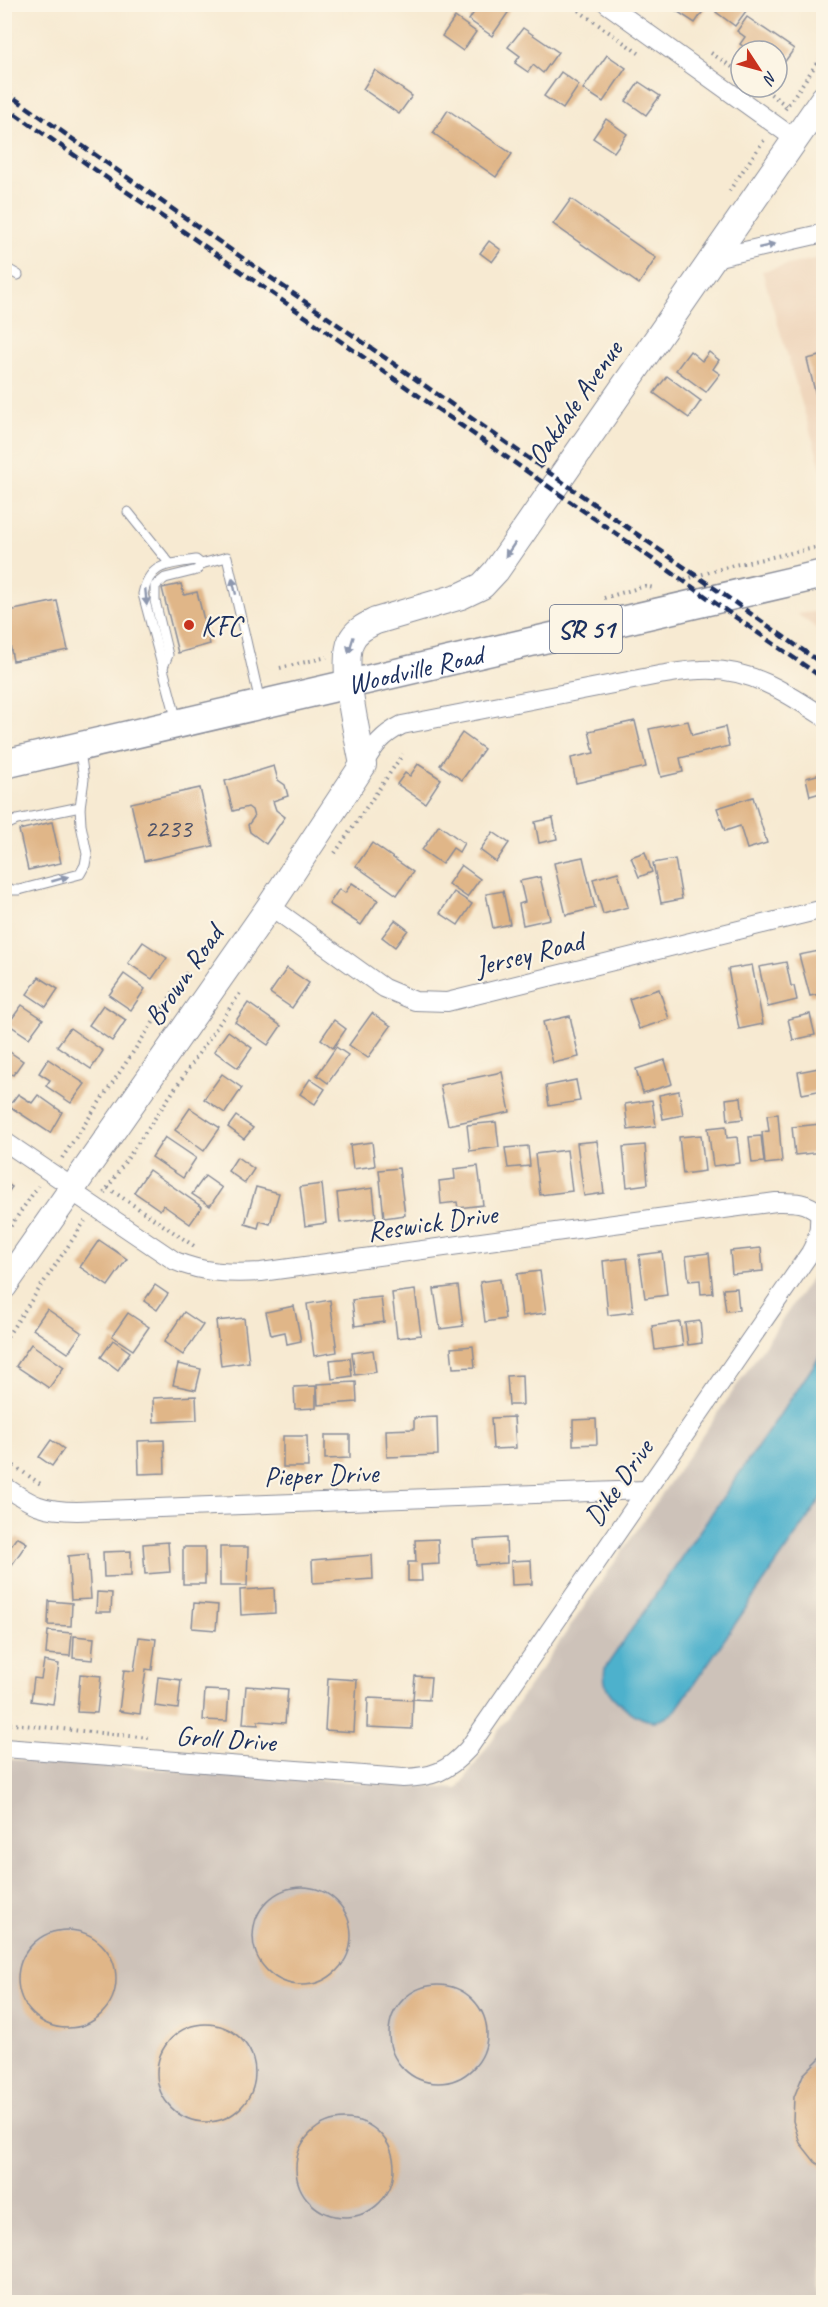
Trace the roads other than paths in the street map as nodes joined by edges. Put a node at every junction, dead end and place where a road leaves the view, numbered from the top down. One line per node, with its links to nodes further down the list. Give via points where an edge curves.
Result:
1 (607, 4): 3 (street)
2 (824, 98): 3 (street, Oakdale Avenue)
3 (795, 139): 5 (street, Oakdale Avenue)
4 (824, 233): 5 (street, one-way to 4)
5 (710, 260): 13 (street, Oakdale Avenue, one-way to 13, via 496,571 482,586 461,596 365,626 350,643)
6 (4, 267): 7 (lane)
7 (18, 275)
8 (128, 512): 9 (lane)
9 (170, 564): 10 (lane, via 196,560); 12 (lane, one-way to 12, via 147,579 143,594)
10 (201, 564): 12 (lane, via 197,570 165,578 155,586 168,655); 14 (lane, one-way to 10, via 227,557)
11 (824, 574): 13 (main road, Woodville Road / SR 51)
12 (162, 667): 16 (lane)
13 (349, 684): 14 (main road, Woodville Road / SR 51); 19 (street)
14 (260, 704): 16 (main road, Woodville Road / SR 51)
15 (824, 717): 19 (street, via 758,679 702,670 402,725 386,732)
16 (177, 724): 17 (main road, Woodville Road / SR 51)
17 (80, 746): 18 (main road, Woodville Road / SR 51); 20 (lane, via 84,779)
18 (4, 764)
19 (363, 765): 23 (street, Brown Road)
20 (80, 807): 21 (lane); 22 (lane, one-way to 20, via 19,890 80,874 87,854)
21 (4, 826)
22 (4, 886)
23 (270, 906): 24 (street, Jersey Road, via 384,988 429,1002 447,1002); 26 (street, Brown Road)
24 (824, 909)
25 (4, 1142): 26 (street, Reswick Drive)
26 (71, 1189): 27 (street, Reswick Drive, via 175,1261 191,1268 233,1274 776,1202 801,1203); 28 (street, Brown Road)
27 (819, 1213): 30 (street, Dike Drive, via 818,1239 810,1253)
28 (4, 1286)
29 (4, 1486): 30 (street, Pieper Drive, via 39,1507 68,1511)
30 (645, 1490): 32 (street, Dike Drive, via 468,1749)
31 (4, 1748): 32 (street, Groll Drive, via 403,1778)
32 (442, 1771)

